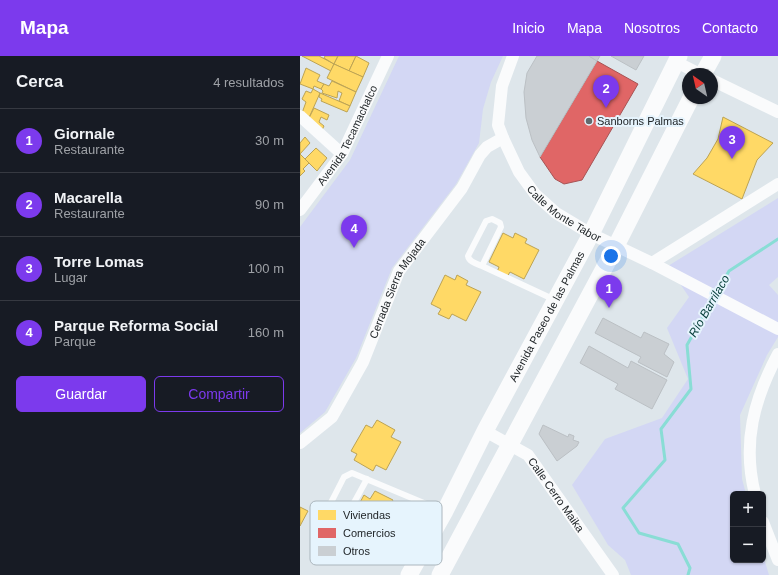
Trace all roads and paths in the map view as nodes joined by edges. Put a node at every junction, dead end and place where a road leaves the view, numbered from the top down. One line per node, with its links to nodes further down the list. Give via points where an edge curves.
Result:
1 (513, 56): 11 (street, Calle Monte Tabor, via 502,86 498,125)
2 (713, 56): 6 (main road)
3 (384, 57): 12 (street, Avenida Tecamachalco)
4 (677, 59): 5 (street); 15 (main road, Avenida Paseo de las Palmas)
5 (691, 68)
6 (706, 68)
7 (718, 83): 9 (street)
8 (688, 104): 16 (main road)
9 (778, 112)
10 (300, 116): 12 (street)
11 (503, 138): 15 (street, Calle Monte Tabor, via 519,172 535,194 556,213); 23 (street, Cerrada Sierra Mojada, via 487,147 462,188 399,271 363,362 332,417)
12 (342, 154): 14 (street, Avenida Tecamachalco)
13 (778, 184): 17 (street)
14 (300, 210)
15 (591, 234): 16 (street, Calle Monte Tabor); 19 (main road, Avenida Paseo de las Palmas)
16 (616, 246): 17 (street, Calle Monte Tabor); 24 (main road)
17 (652, 263): 20 (street, Calle Monte Tabor)
18 (482, 266): 18 (lane, via 501,227 500,222 492,219 486,221 468,256 471,261); 19 (lane)
19 (557, 301): 22 (main road, Avenida Paseo de las Palmas)
20 (778, 329)
21 (778, 354): 26 (street, via 769,371 752,419 749,438)
22 (485, 431): 24 (street, Calle Cerro Maika); 31 (main road, Avenida Paseo de las Palmas)
23 (300, 443)
24 (509, 444): 36 (street, Calle Cerro Maika, via 528,455); 38 (main road)
25 (367, 479): 27 (lane, via 352,473 344,477); 28 (lane); 29 (lane)
26 (754, 491)
27 (332, 501)
28 (355, 501)
29 (421, 501)
30 (442, 510): 31 (lane)
31 (445, 511): 32 (main road, Avenida Paseo de las Palmas)
32 (442, 516)
33 (765, 527): 34 (street)
34 (778, 560)
35 (415, 565): 37 (main road, Avenida Paseo de las Palmas)
36 (607, 572)
37 (409, 575)
38 (440, 575)

